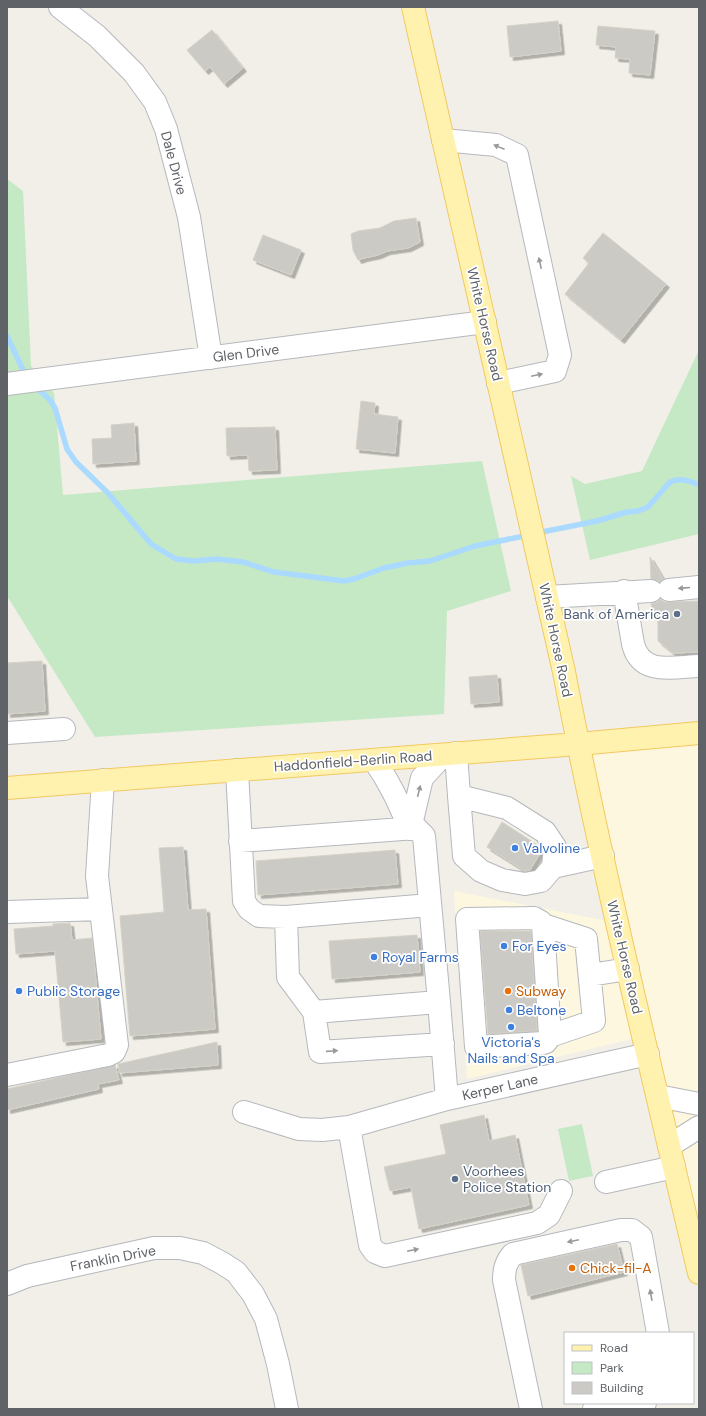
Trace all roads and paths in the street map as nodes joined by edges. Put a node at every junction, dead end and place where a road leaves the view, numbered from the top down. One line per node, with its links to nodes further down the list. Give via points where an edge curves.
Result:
1 (60, 7): 5 (street, Dale Drive, via 98,36 134,73 155,102 166,129 189,217)
2 (413, 7): 3 (main road, White Horse Road)
3 (443, 140): 4 (main road, White Horse Road); 6 (street, one-way to 3, via 555,371 560,355 517,155 496,145)
4 (485, 322): 5 (street, Glen Drive); 6 (main road, White Horse Road)
5 (211, 358): 7 (street, Glen Drive)
6 (498, 383): 10 (main road, White Horse Road)
7 (7, 384)
8 (699, 587): 9 (street, one-way to 9)
9 (624, 592): 10 (street); 11 (street, via 633,644 640,659 646,664 662,668)
10 (547, 597): 15 (main road, White Horse Road)
11 (699, 666)
12 (64, 729): 13 (street)
13 (7, 733)
14 (699, 733): 15 (main road, Haddonfield-Berlin Road)
15 (578, 744): 16 (main road, Haddonfield-Berlin Road); 24 (main road, White Horse Road)
16 (449, 754): 17 (main road, Haddonfield-Berlin Road); 21 (street); 22 (street, one-way to 16, via 422,778)
17 (374, 760): 18 (main road, Haddonfield-Berlin Road); 22 (street, via 388,779)
18 (237, 770): 19 (main road, Haddonfield-Berlin Road); 23 (street)
19 (103, 780): 20 (main road, Haddonfield-Berlin Road); 27 (street, via 97,876)
20 (7, 788)
21 (459, 796): 25 (street, via 507,808 545,832 555,847); 25 (street, via 464,856 481,871 502,880 525,884 541,881)
22 (410, 829): 23 (street); 26 (street, via 416,828 424,836)
23 (240, 841): 29 (street, via 244,901 249,909 259,916)
24 (603, 856): 25 (street); 31 (main road, White Horse Road)
25 (553, 867)
26 (430, 905): 29 (street); 33 (street)
27 (101, 909): 28 (street); 38 (street, via 117,1045 114,1052)
28 (7, 912)
29 (286, 917): 34 (street, via 288,977)
30 (543, 925): 32 (street, via 586,939); 35 (street); 35 (street, via 534,918 467,919 476,1047 543,1043)
31 (628, 969): 32 (street); 37 (main road, White Horse Road)
32 (590, 975): 35 (street, via 594,1021)
33 (439, 1002): 34 (street); 36 (street)
34 (314, 1012): 36 (street, one-way to 36, via 320,1052)
35 (550, 1036)
36 (443, 1044): 40 (street)
37 (648, 1054): 39 (main road, White Horse Road); 40 (street, Kerper Lane)
38 (7, 1075)
39 (658, 1096): 41 (street); 45 (main road, White Horse Road)
40 (447, 1099): 43 (street, Kerper Lane)
41 (699, 1104)
42 (244, 1112): 43 (street, Kerper Lane, via 299,1129)
43 (349, 1127): 48 (street, one-way to 48, via 370,1244 375,1252 385,1256 537,1223 549,1215)
44 (699, 1127): 45 (street)
45 (669, 1146): 46 (main road, White Horse Road)
46 (674, 1167): 47 (street); 49 (main road, White Horse Road)
47 (606, 1182)
48 (561, 1191)
49 (699, 1273)
50 (7, 1284): 53 (street, Franklin Drive, via 27,1276 154,1248 180,1248 203,1253 236,1272 253,1294 266,1319)
51 (658, 1332): 54 (street, one-way to 54, via 640,1237 632,1230 621,1230 513,1254 505,1266 504,1280)
52 (621, 1404): 55 (street)
53 (286, 1409)
54 (531, 1409)
55 (594, 1409)

